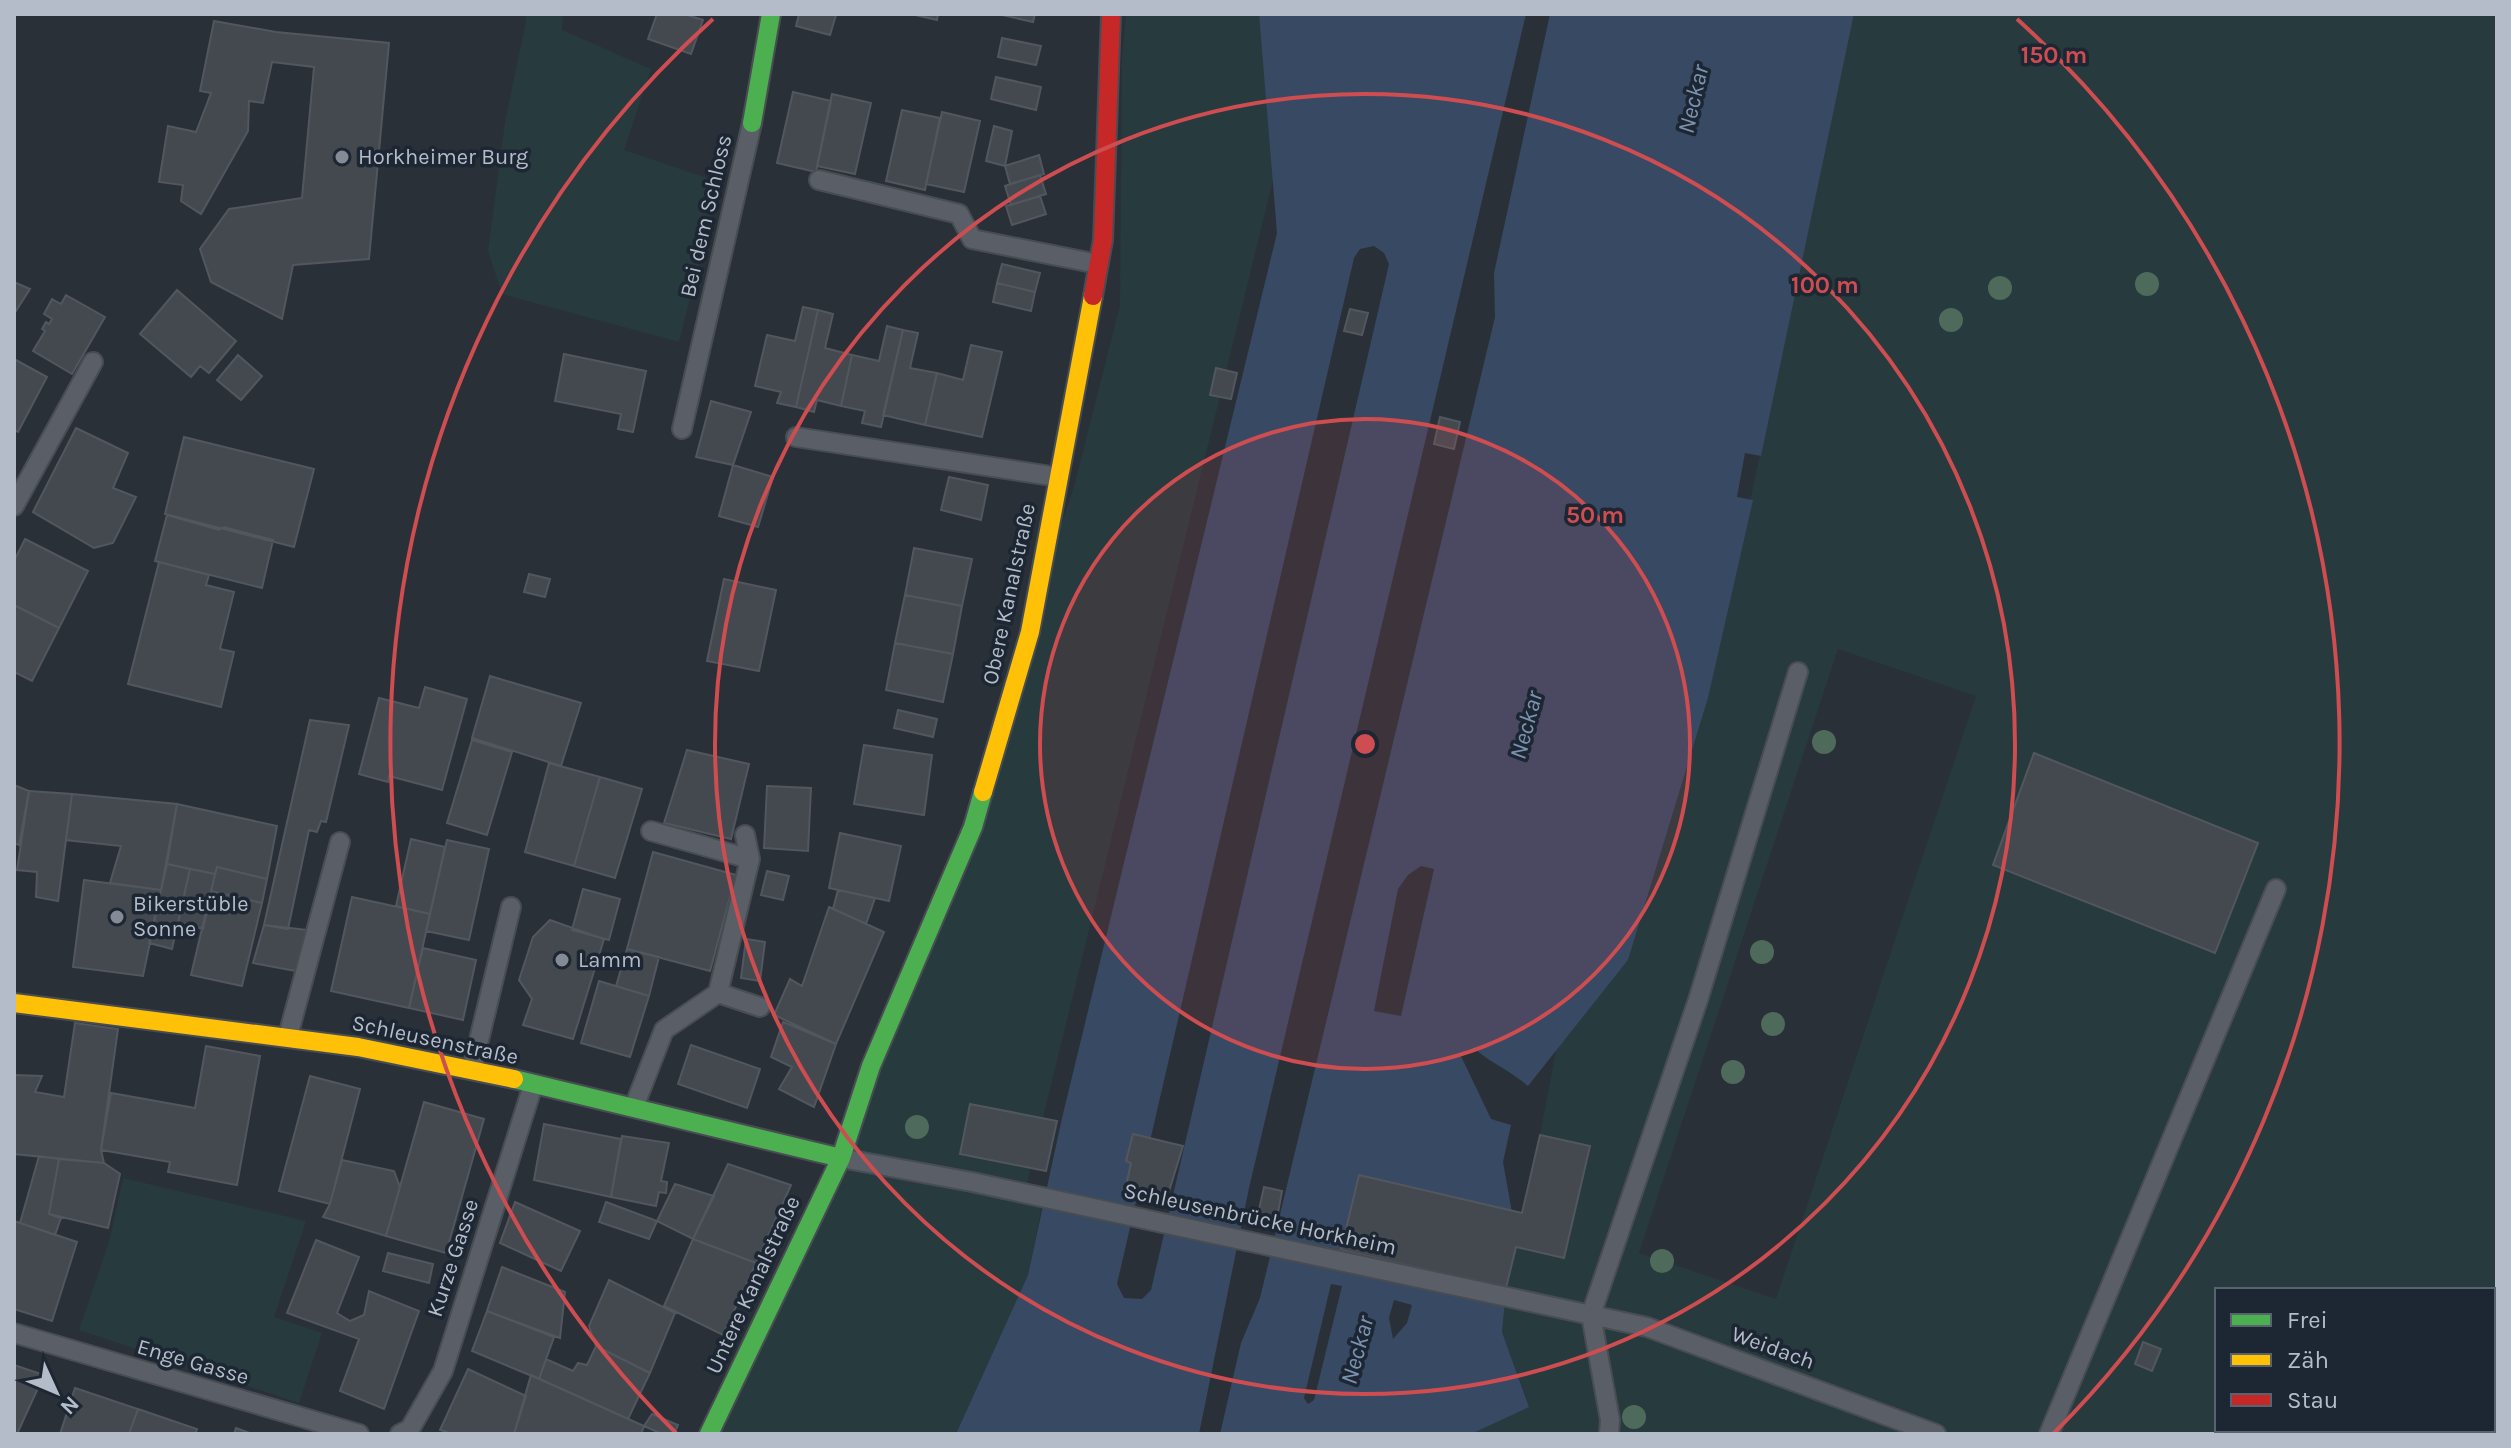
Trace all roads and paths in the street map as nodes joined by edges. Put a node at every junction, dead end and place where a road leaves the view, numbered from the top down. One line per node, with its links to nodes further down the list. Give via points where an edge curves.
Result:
1 (771, 14): 3 (street, Bei dem Schloss)
2 (1111, 14): 5 (street, Obere Kanalstraße)
3 (752, 123): 7 (lane, Bei dem Schloss)
4 (819, 180): 5 (lane, via 959,214 972,239)
5 (1098, 264): 9 (street, Obere Kanalstraße)
6 (93, 362): 10 (lane)
7 (682, 429)
8 (796, 437): 9 (lane)
9 (1058, 477): 25 (street, Obere Kanalstraße, via 1030,632 973,827 871,1066)
10 (14, 506)
11 (1798, 672): 26 (lane, via 1698,1000)
12 (651, 831): 15 (lane)
13 (745, 835): 15 (lane)
14 (340, 842): 21 (lane)
15 (750, 859): 18 (lane)
16 (2276, 889): 33 (lane)
17 (511, 907): 22 (lane)
18 (718, 993): 20 (lane); 24 (lane, via 664,1030)
19 (14, 1003): 21 (street, Schleusenstraße)
20 (760, 1007)
21 (288, 1036): 22 (street, Schleusenstraße)
22 (472, 1069): 23 (street, Schleusenstraße)
23 (533, 1085): 24 (street, Schleusenstraße); 29 (lane, Kurze Gasse, via 443,1371 410,1429)
24 (634, 1107): 25 (street, Schleusenstraße)
25 (841, 1158): 26 (lane, Schleusenbrücke Horkheim); 30 (street, Untere Kanalstraße)
26 (1591, 1315): 31 (lane); 32 (lane, Weidach, via 1647,1327)
27 (14, 1333): 28 (lane, Enge Gasse)
28 (359, 1434)
29 (400, 1434)
30 (709, 1434)
31 (1609, 1434)
32 (1936, 1434)
33 (2049, 1434)

